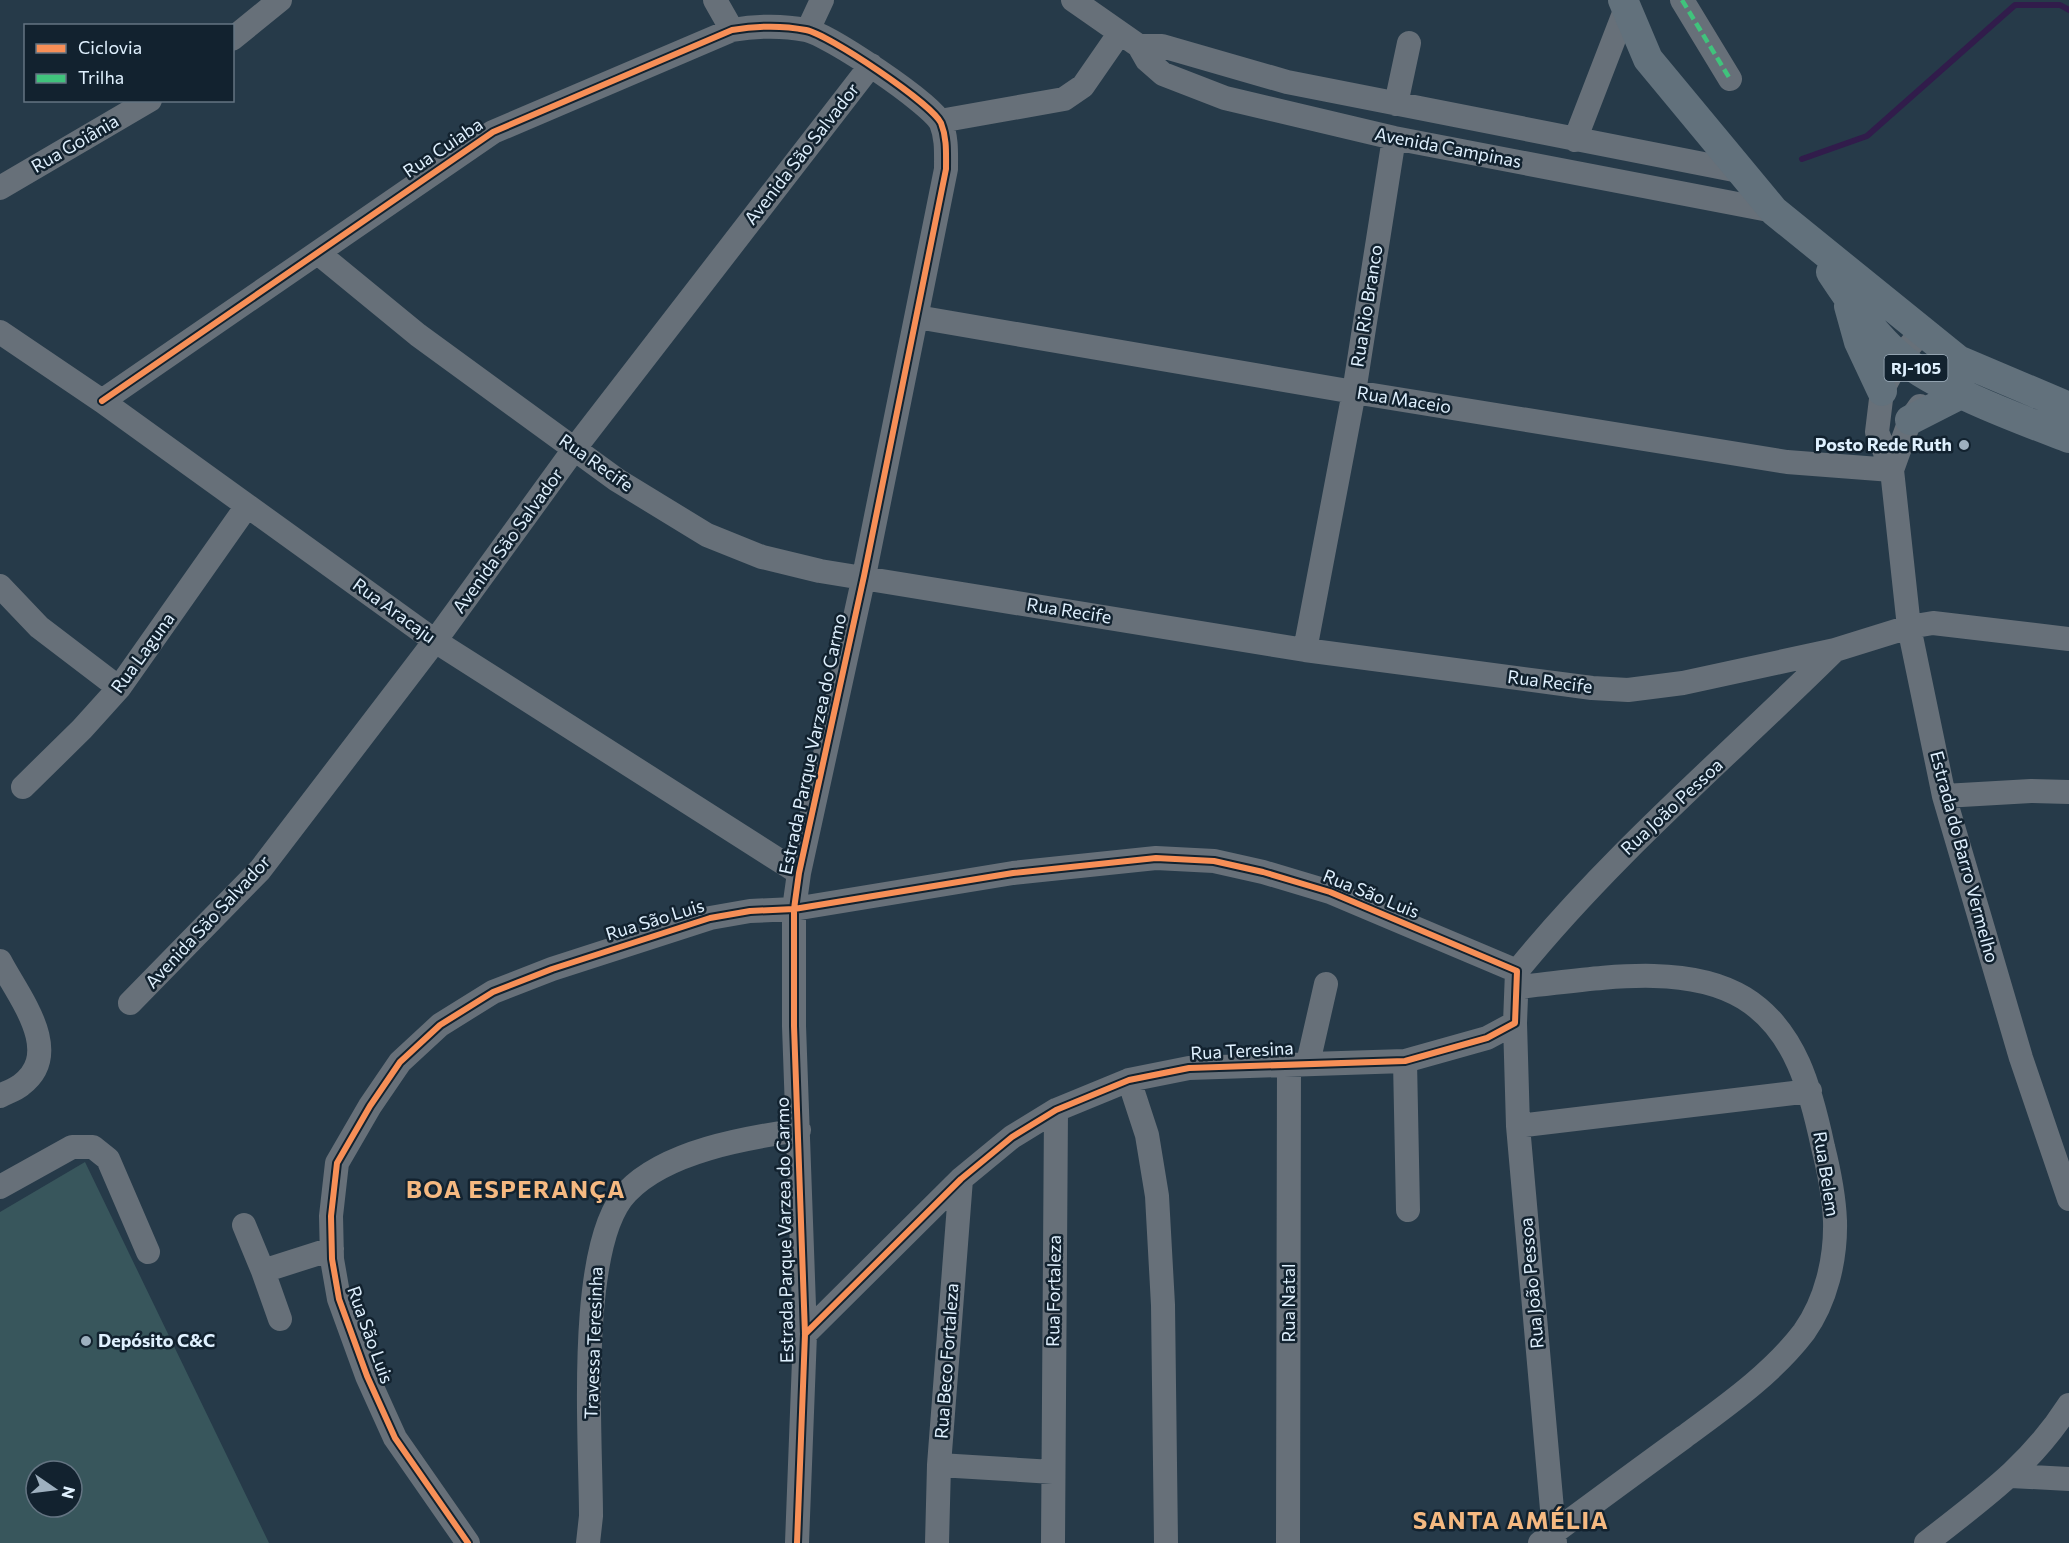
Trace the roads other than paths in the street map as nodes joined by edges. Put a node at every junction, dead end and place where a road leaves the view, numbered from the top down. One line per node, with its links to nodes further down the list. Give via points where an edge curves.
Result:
1 (280, 0): 9 (street)
2 (715, 0): 7 (street)
3 (822, 0): 8 (street)
4 (1072, 0): 10 (street, Avenida Campinas)
5 (1682, 0): 13 (street)
6 (1624, 4): 18 (street); 19 (main road, RJ-105, via 1648,58)
7 (732, 30): 8 (street, Rua Cuiaba, via 756,26); 23 (street, Rua Cuiaba, via 493,132)
8 (808, 30): 12 (street, Rua Cuiaba)
9 (234, 37)
10 (1129, 40): 15 (street, Avenida Campinas, via 1287,82); 16 (street, via 1083,86 1064,99); 17 (street, Avenida Campinas, via 1163,74 1195,88 1271,111)
11 (1409, 43): 15 (street)
12 (871, 65): 16 (street); 37 (street, Avenida São Salvador)
13 (1730, 79)
14 (147, 102): 20 (street, Rua Goiânia)
15 (1396, 104): 18 (street, Avenida Campinas)
16 (940, 121): 25 (street, Estrada Parque Varzea do Carmo, via 946,144 946,168)
17 (1394, 138): 21 (street, Avenida Campinas); 32 (street, Rua Rio Branco)
18 (1575, 140): 19 (street, Avenida Campinas)
19 (1739, 171): 21 (main road, RJ-105)
20 (0, 188)
21 (1774, 211): 22 (main road, RJ-105)
22 (1809, 239): 24 (main road, RJ-105); 27 (main road, RJ-105)
23 (318, 253): 33 (street, Rua Cuiaba); 37 (street, Rua Recife, via 418,335)
24 (1846, 294): 28 (main road, RJ-105); 31 (main road, via 1859,342)
25 (917, 317): 32 (street, Rua Maceio); 40 (street, Estrada Parque Varzea do Carmo)
26 (0, 332): 33 (street, Rua Aracaju)
27 (1922, 333): 28 (street, Estrada do Barro Vermelho); 29 (main road, RJ-105)
28 (1900, 357): 30 (main road, RJ-105); 31 (street, Estrada do Barro Vermelho)
29 (1958, 360): 30 (street); 34 (main road, RJ-105)
30 (1950, 387): 35 (main road); 36 (main road, RJ-105)
31 (1882, 391): 38 (street, Estrada do Barro Vermelho, via 1877,432)
32 (1354, 392): 38 (street, Rua Maceio, via 1787,462); 45 (street, Rua Rio Branco)
33 (102, 401): 39 (street, Rua Aracaju)
34 (2069, 407)
35 (1910, 420): 38 (street, Estrada do Barro Vermelho)
36 (2069, 438)
37 (575, 448): 40 (street, Rua Recife, via 617,480 707,536 762,557 820,571); 44 (street, Avenida São Salvador)
38 (1892, 470): 42 (street, Estrada do Barro Vermelho)
39 (247, 506): 44 (street, Rua Aracaju); 47 (street, Rua Laguna)
40 (864, 576): 45 (street, Rua Recife); 51 (street, Estrada Parque Varzea do Carmo)
41 (0, 586): 47 (street, via 39,627)
42 (1909, 627): 43 (street, Rua Recife, via 1958,624); 46 (street, Rua Recife); 50 (street, Estrada do Barro Vermelho)
43 (2069, 639)
44 (435, 641): 51 (street, Rua Aracaju); 56 (street, Avenida São Salvador, via 260,870)
45 (1305, 650): 46 (street, Rua Recife, via 1628,690 1683,683)
46 (1835, 650): 54 (street, Rua João Pessoa, via 1634,841 1560,918)
47 (119, 688): 48 (street, Rua Laguna)
48 (23, 788)
49 (2069, 792): 50 (street)
50 (1944, 796): 68 (street, Estrada do Barro Vermelho, via 2021,1058)
51 (800, 873): 52 (street, Estrada Parque Varzea do Carmo)
52 (794, 909): 54 (street, Rua São Luis, via 1013,873 1156,858 1214,861 1330,892); 65 (street, Estrada Parque Varzea do Carmo); 71 (street, Rua São Luis, via 710,918 552,969 493,992 440,1025 400,1062 337,1163)
53 (0, 961): 62 (street, via 39,1034 40,1060 22,1085)
54 (1517, 979): 57 (street); 61 (street, Rua Belem, via 1639,976 1687,979 1721,988 1762,1013 1784,1038)
55 (1326, 984): 59 (street, Rua Natal)
56 (130, 1003)
57 (1515, 1023): 58 (street, Rua Teresina, via 1487,1038); 64 (street, Rua João Pessoa)
58 (1405, 1060): 59 (street, Rua Teresina); 69 (street)
59 (1298, 1063): 60 (street, Rua Teresina, via 1189,1068); 88 (street, Rua Natal)
60 (1130, 1080): 63 (street, Rua Teresina); 87 (street, via 1147,1135 1157,1196 1163,1305)
61 (1810, 1091): 64 (street); 81 (street, Rua Belem, via 1830,1179 1835,1221 1827,1284 1820,1305 1804,1331 1773,1366)
62 (0, 1096)
63 (1056, 1110): 66 (street, Rua Teresina, via 1012,1137); 78 (street, Rua Fortaleza)
64 (1518, 1126): 81 (street, Rua João Pessoa)
65 (799, 1130): 75 (street, Estrada Parque Varzea do Carmo); 83 (street, Travessa Teresinha, via 712,1148 659,1167 626,1192 607,1222 595,1270)
66 (962, 1179): 75 (street, Rua Teresina); 77 (street, Rua Beco Fortaleza)
67 (0, 1187): 72 (street, via 72,1147 93,1147 108,1159)
68 (2069, 1199)
69 (1408, 1210)
70 (244, 1225): 73 (street)
71 (332, 1249): 73 (street); 82 (street, Rua São Luis, via 339,1299 395,1438)
72 (148, 1252)
73 (263, 1271): 74 (street)
74 (280, 1319)
75 (805, 1334): 84 (street, Estrada Parque Varzea do Carmo)
76 (2069, 1405): 79 (street, via 2050,1434)
77 (939, 1465): 78 (street); 85 (street, Rua Beco Fortaleza)
78 (1053, 1472): 86 (street, Rua Fortaleza)
79 (2011, 1476): 80 (street); 89 (street)
80 (2069, 1479)
81 (1550, 1540)
82 (468, 1543)
83 (588, 1543)
84 (797, 1543)
85 (937, 1543)
86 (1053, 1543)
87 (1166, 1543)
88 (1288, 1543)
89 (1926, 1543)

